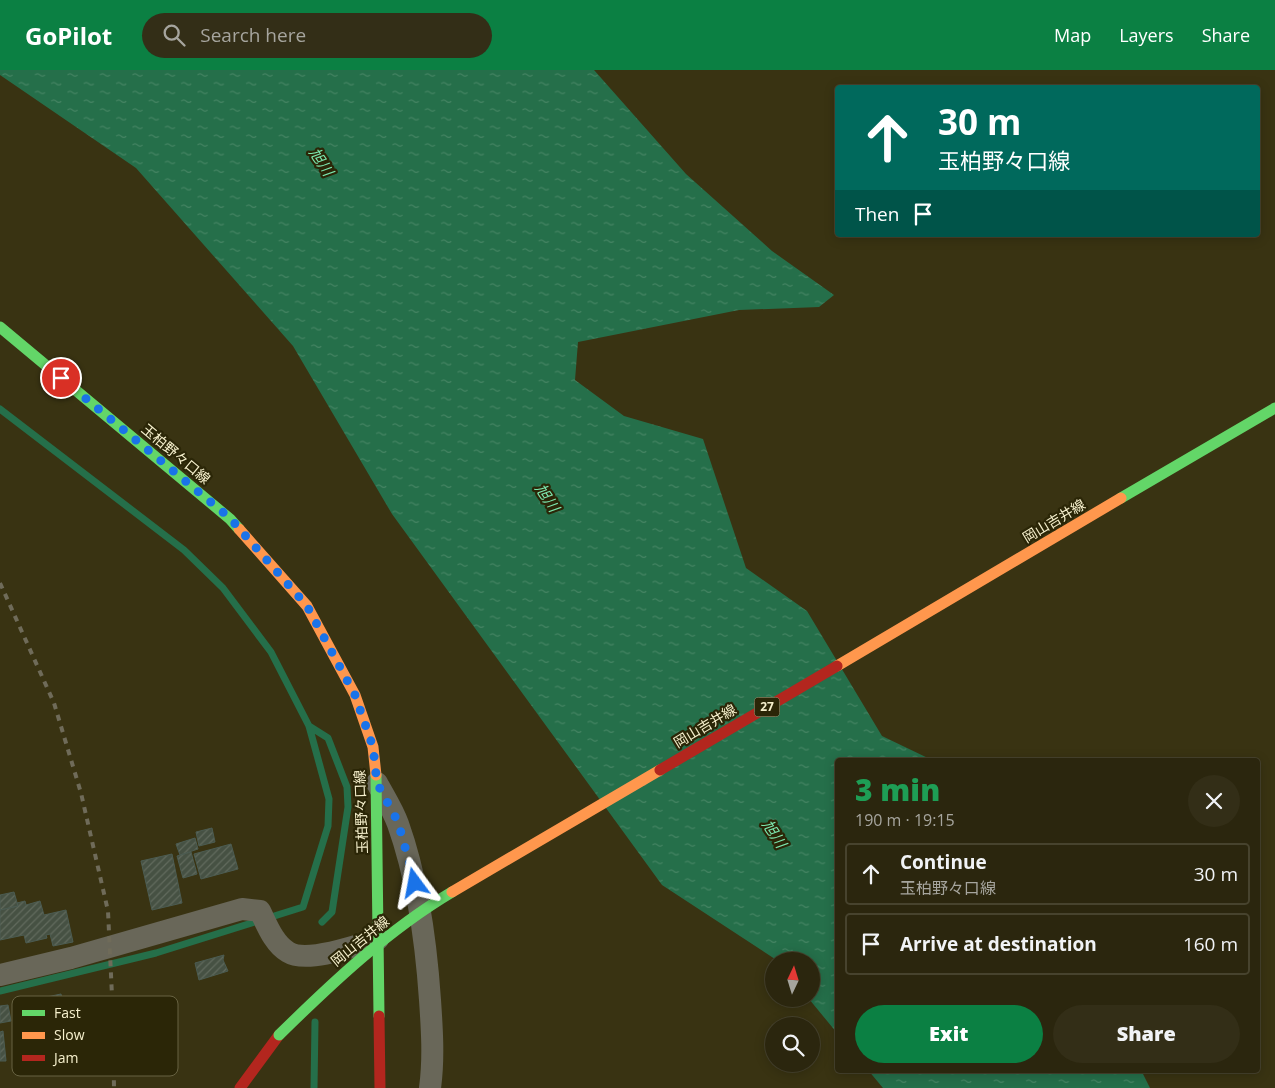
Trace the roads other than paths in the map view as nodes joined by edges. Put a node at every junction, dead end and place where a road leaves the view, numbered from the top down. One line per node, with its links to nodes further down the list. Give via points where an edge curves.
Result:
1 (0, 327): 3 (main road, 玉柏野々口線, via 230,518 307,606 355,695 373,747)
2 (1275, 408): 6 (main road, 岡山吉井線 / 27, bridge, via 429,906 373,947 326,989 279,1035)
3 (377, 783): 4 (main road, 玉柏野々口線); 8 (street, via 398,822 419,903 432,1027)
4 (378, 939): 5 (street, via 333,952 289,953 265,921 242,909 80,956); 7 (main road, 玉柏野々口線)
5 (0, 975)
6 (240, 1088)
7 (380, 1088)
8 (430, 1088)

